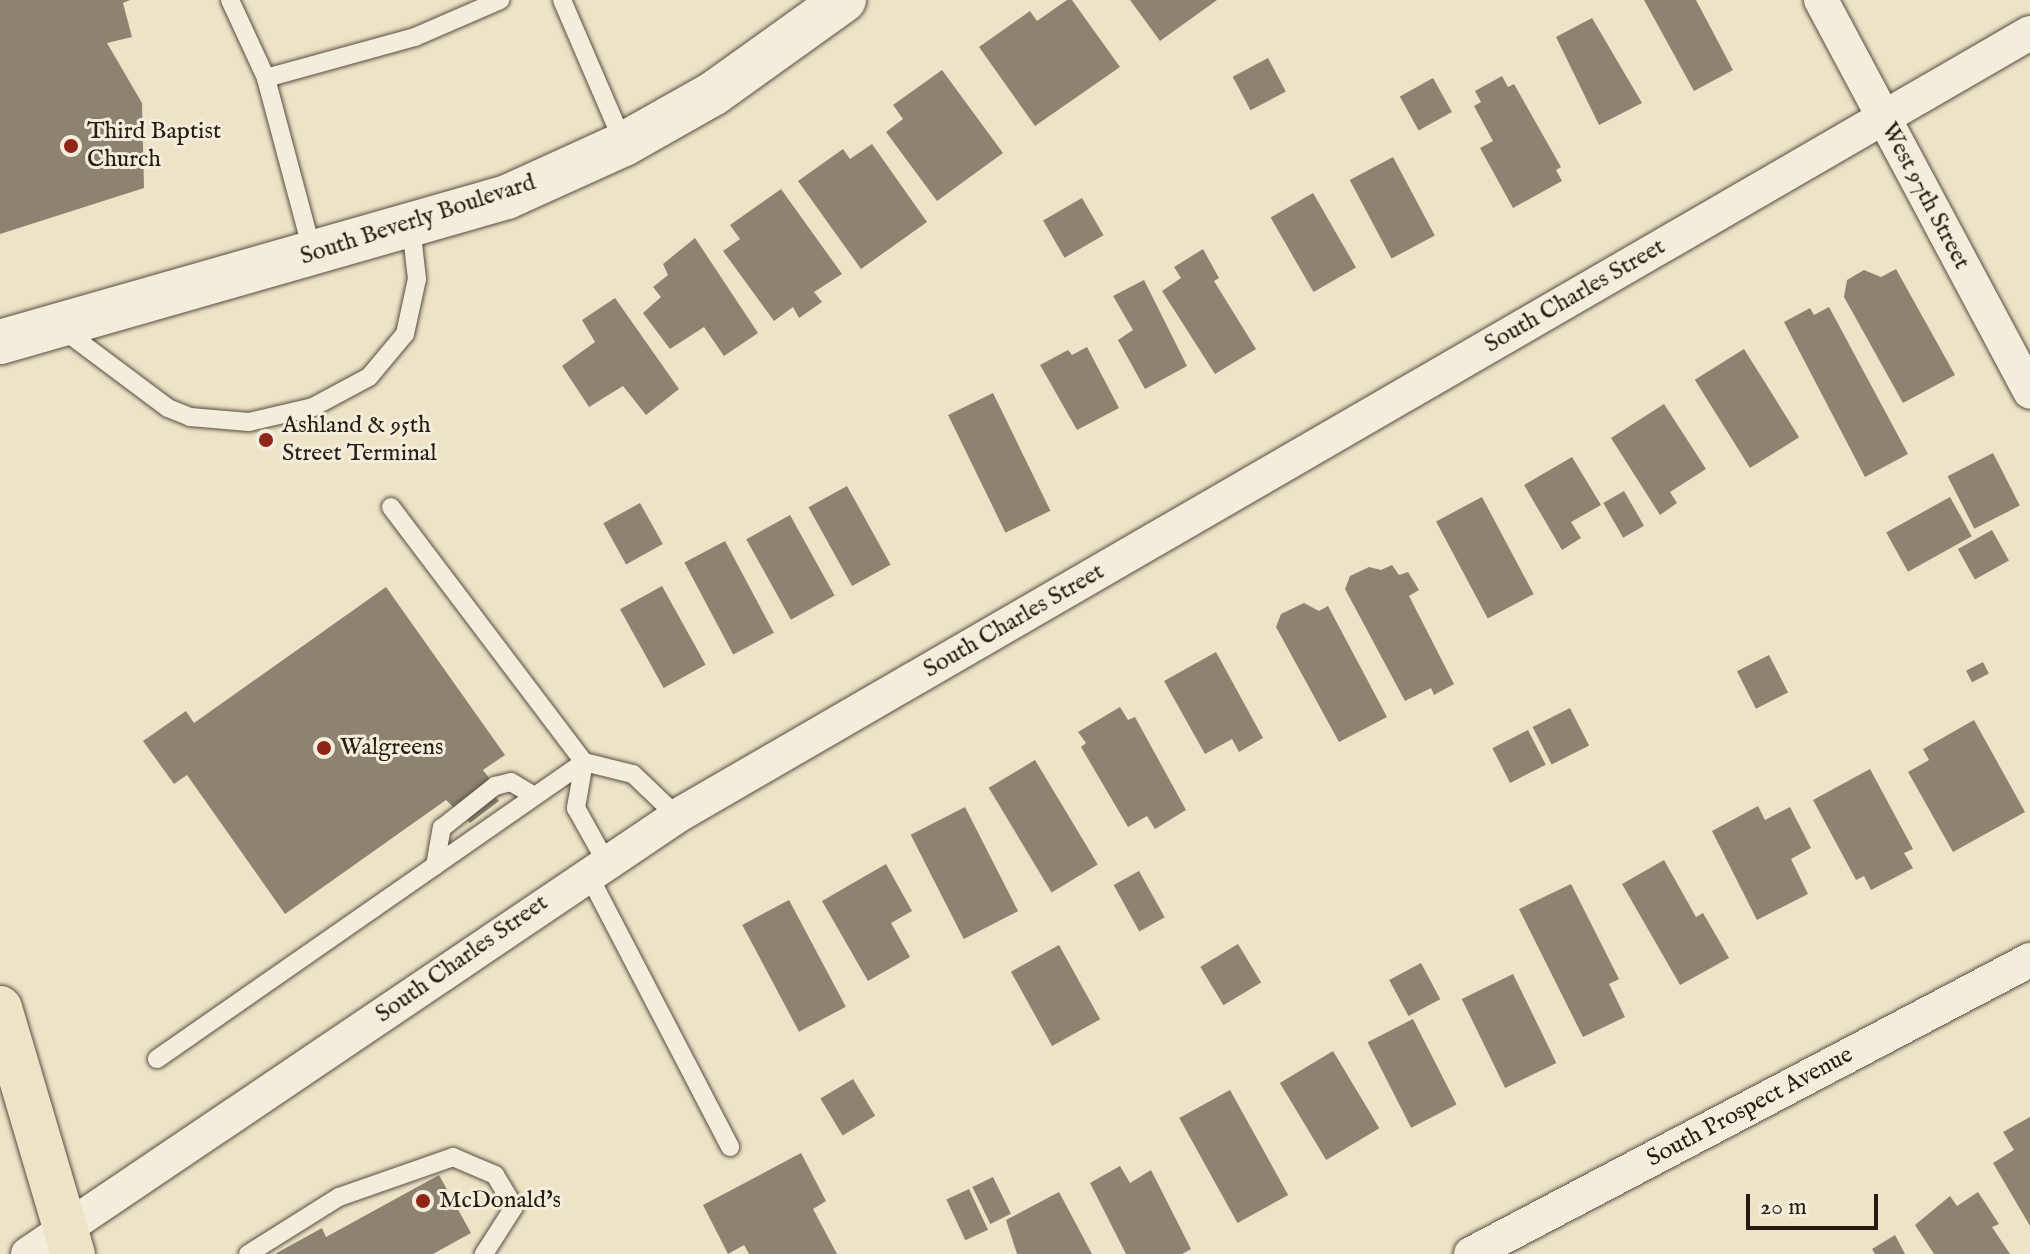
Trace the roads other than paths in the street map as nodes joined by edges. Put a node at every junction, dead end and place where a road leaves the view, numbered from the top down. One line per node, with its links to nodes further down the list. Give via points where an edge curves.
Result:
1 (230, 0): 7 (lane)
2 (500, 0): 7 (lane, via 415,37)
3 (562, 0): 9 (lane)
4 (844, 0): 9 (main road, South Beverly Boulevard, via 714,93)
5 (1821, 0): 8 (street, West 97th Street)
6 (2030, 33): 8 (street, South Charles Street)
7 (266, 78): 11 (lane)
8 (1884, 119): 14 (street, West 97th Street); 18 (street, South Charles Street)
9 (624, 144): 10 (main road, South Beverly Boulevard, via 507,197)
10 (411, 226): 11 (main road, South Beverly Boulevard); 12 (lane, via 417,279 405,334 369,377 313,407 213,422 168,408)
11 (313, 255): 12 (main road, South Beverly Boulevard)
12 (59, 326): 13 (main road, South Beverly Boulevard)
13 (0, 342)
14 (2030, 392)
15 (391, 507): 16 (lane)
16 (584, 762): 17 (lane); 18 (lane, via 633,774); 20 (lane, via 576,808)
17 (534, 796): 19 (lane); 19 (lane, via 511,782 495,786 442,828)
18 (677, 816): 20 (street, South Charles Street)
19 (435, 866): 23 (lane)
20 (596, 866): 24 (lane); 25 (street, South Charles Street)
21 (2030, 960): 29 (street, South Prospect Avenue)
22 (0, 1008): 25 (main road)
23 (157, 1059)
24 (730, 1147)
25 (69, 1241): 26 (street, South Charles Street)
26 (28, 1254)
27 (248, 1254): 28 (lane, via 339,1197 453,1157 495,1175 514,1207)
28 (484, 1254)
29 (1471, 1254)

